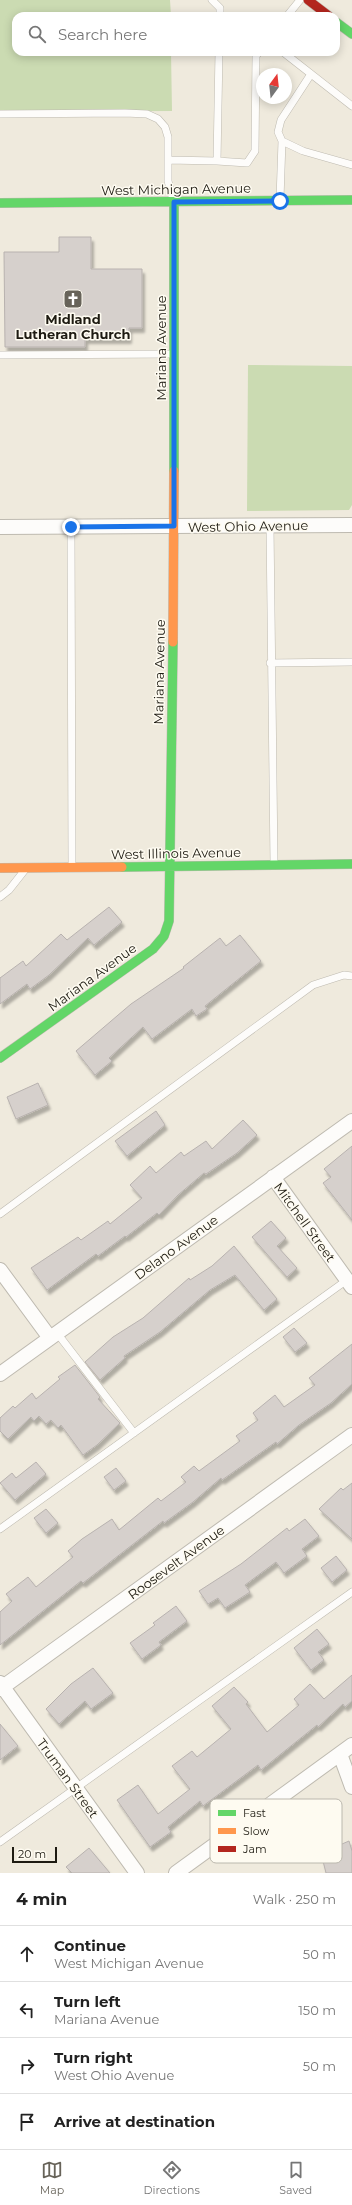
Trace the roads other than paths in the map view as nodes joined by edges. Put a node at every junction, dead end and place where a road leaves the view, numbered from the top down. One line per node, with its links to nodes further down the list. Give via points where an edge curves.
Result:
1 (212, 0): 4 (lane, via 220,8)
2 (300, 0): 5 (lane)
3 (312, 1): 6 (street)
4 (220, 12)
5 (290, 12)
6 (324, 12)
7 (340, 25): 8 (street)
8 (352, 34)
9 (219, 56): 17 (lane)
10 (256, 56): 17 (lane, via 254,151 247,163)
11 (288, 56): 12 (lane)
12 (311, 74): 13 (lane); 15 (lane, via 281,120 278,132)
13 (352, 106)
14 (0, 114): 16 (lane, via 148,114 158,119 165,127 168,137)
15 (282, 141): 18 (lane, via 303,151); 20 (lane)
16 (168, 160): 17 (lane); 21 (lane, via 168,181)
17 (217, 161)
18 (352, 165)
19 (352, 200): 20 (street, West Michigan Avenue)
20 (280, 201): 21 (street, West Michigan Avenue)
21 (174, 202): 22 (street, West Michigan Avenue); 23 (street, Mariana Avenue)
22 (0, 203)
23 (174, 354): 24 (lane); 26 (street, Mariana Avenue)
24 (0, 355)
25 (352, 525): 27 (street, West Ohio Avenue)
26 (174, 526): 27 (street, West Ohio Avenue); 29 (street, West Ohio Avenue); 36 (street, Mariana Avenue)
27 (270, 526): 31 (lane)
28 (0, 527): 29 (street, West Ohio Avenue)
29 (71, 527): 35 (lane)
30 (352, 662): 31 (lane)
31 (270, 663): 33 (lane)
32 (352, 864): 33 (street, West Illinois Avenue)
33 (274, 865): 36 (street, West Illinois Avenue)
34 (27, 867): 35 (street, West Illinois Avenue); 37 (street, West Illinois Avenue); 38 (lane, via 9,890)
35 (72, 867): 36 (street, West Illinois Avenue)
36 (169, 867): 40 (street, Mariana Avenue, via 169,921 160,942)
37 (0, 868)
38 (0, 897)
39 (352, 976): 43 (lane, via 344,975 313,985)
40 (0, 1058)
41 (352, 1120): 42 (street, Delano Avenue)
42 (273, 1177): 45 (street, Mitchell Street); 46 (street, Delano Avenue)
43 (0, 1214)
44 (0, 1270): 46 (street)
45 (349, 1283): 48 (lane)
46 (53, 1336): 47 (street, Delano Avenue); 48 (lane)
47 (0, 1374)
48 (134, 1433): 50 (lane)
49 (352, 1435): 52 (street, Roosevelt Avenue)
50 (0, 1529)
51 (352, 1592): 56 (lane)
52 (1, 1686): 56 (street, Truman Street)
53 (352, 1745): 54 (street)
54 (340, 1754): 55 (street); 57 (street)
55 (352, 1787)
56 (75, 1788): 58 (lane); 60 (street, Truman Street)
57 (278, 1799)
58 (0, 1842)
59 (210, 1848): 61 (street)
60 (137, 1873)
61 (176, 1873)

